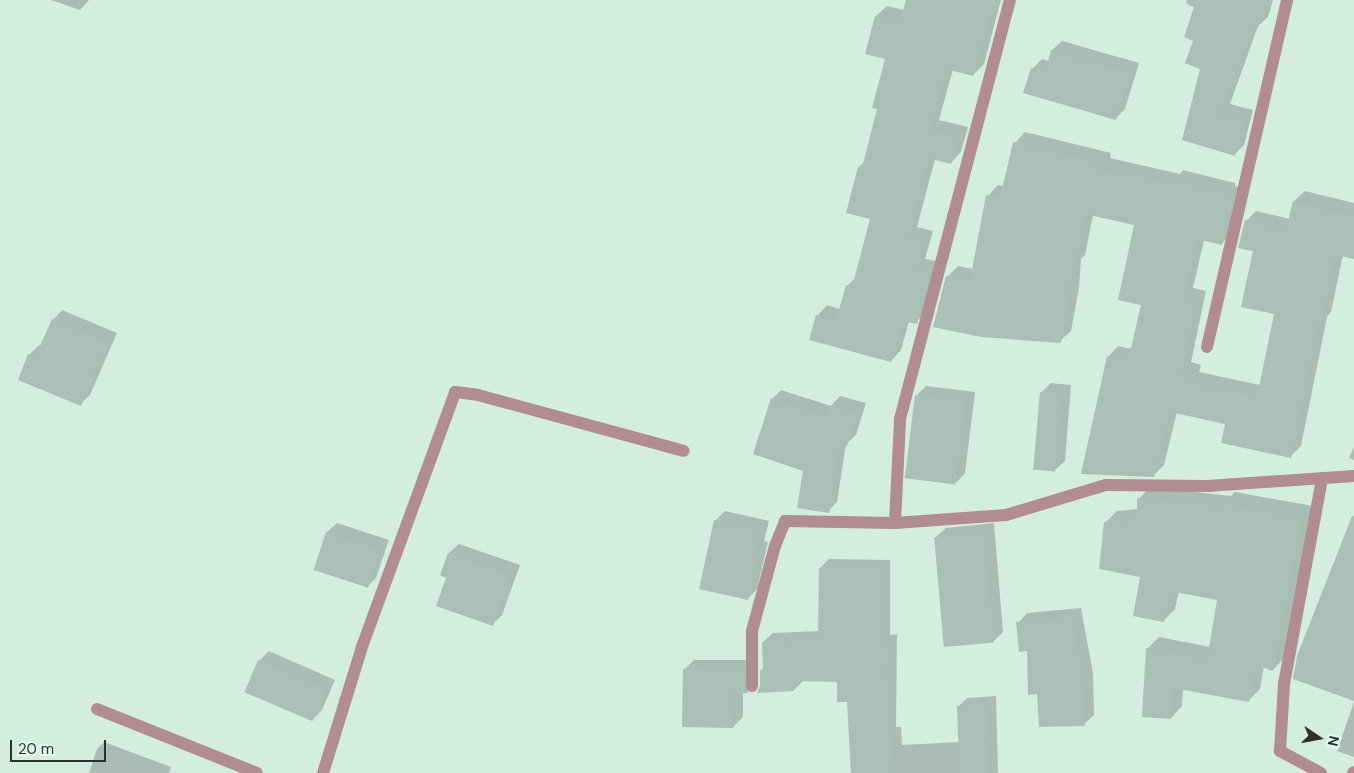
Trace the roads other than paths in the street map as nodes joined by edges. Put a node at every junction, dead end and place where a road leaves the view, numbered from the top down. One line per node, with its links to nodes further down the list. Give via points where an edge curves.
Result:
1 (1010, 0): 7 (street, via 900,419)
2 (1288, 0): 3 (street)
3 (1207, 347)
4 (684, 451): 11 (street, via 478,395 455,392 363,644)
5 (1354, 476): 6 (street)
6 (1322, 478): 7 (street, via 1207,486 1106,485 1006,515); 12 (street, via 1284,684 1280,751)
7 (895, 522): 8 (street, via 785,521 752,631)
8 (752, 686)
9 (98, 709): 10 (street)
10 (257, 773)
11 (323, 773)
12 (1321, 773)

